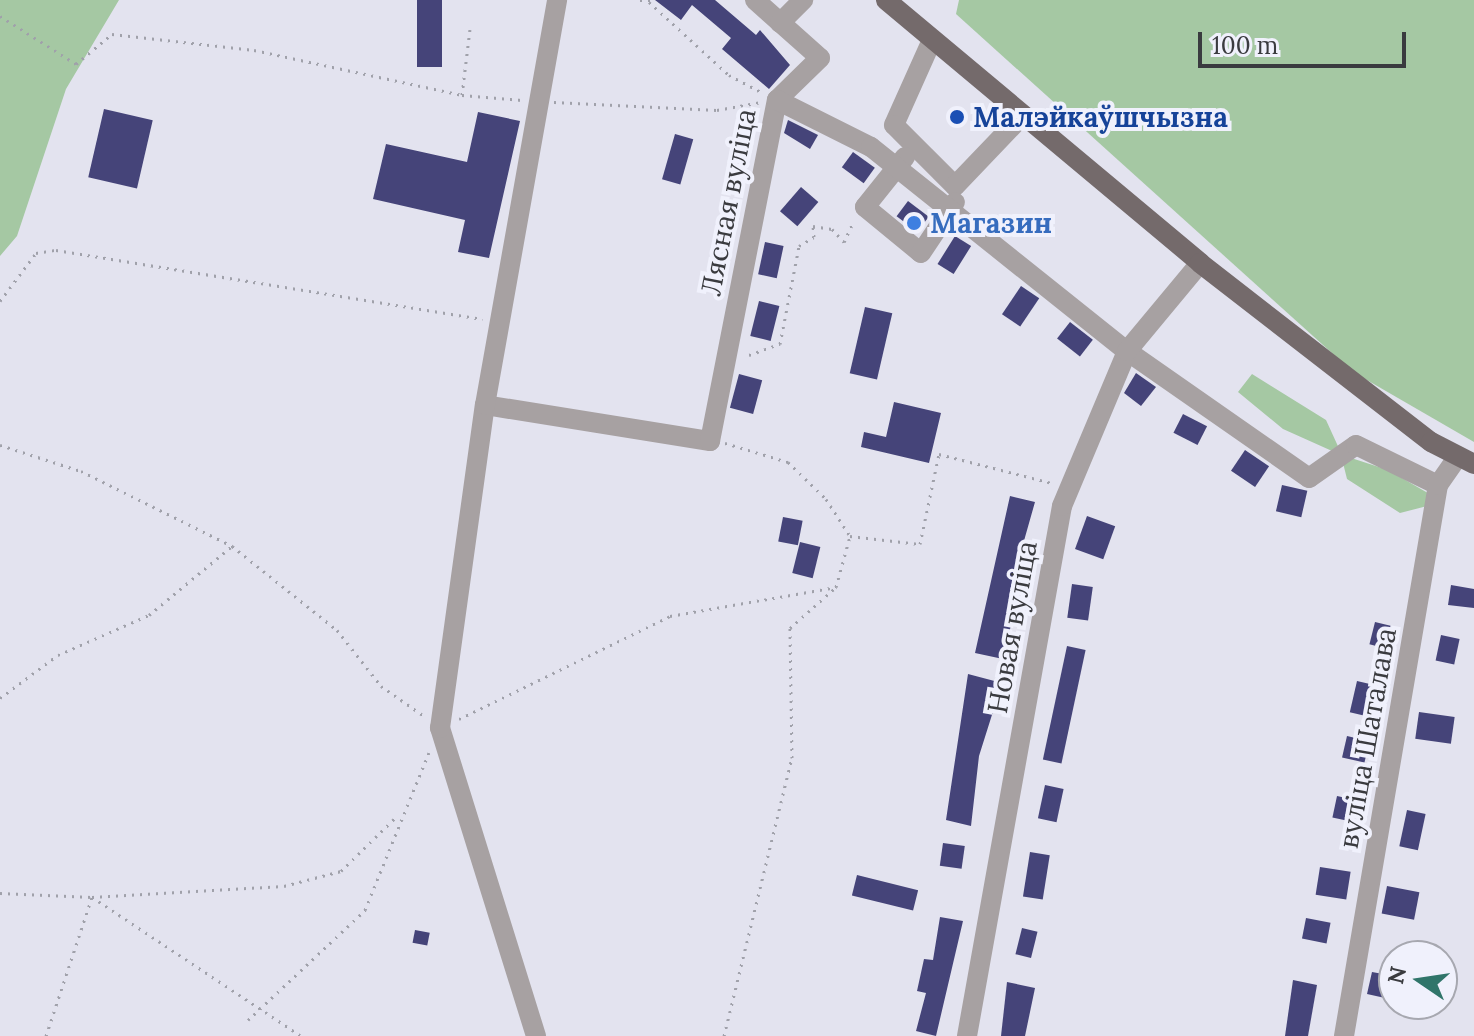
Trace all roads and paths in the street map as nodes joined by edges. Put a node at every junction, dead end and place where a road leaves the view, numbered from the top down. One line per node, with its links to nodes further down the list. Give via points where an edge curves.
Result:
1 (557, 0): 13 (street)
2 (640, 0): 6 (path)
3 (755, 0): 8 (street)
4 (803, 0): 8 (street)
5 (886, 0): 10 (main road)
6 (650, 1): 12 (path, via 729,75)
7 (0, 16): 11 (path, via 76,64 112,34 254,50)
8 (780, 23): 12 (street, via 820,58)
9 (470, 29): 11 (path)
10 (932, 40): 14 (main road); 15 (street, via 894,125)
11 (462, 95): 13 (path)
12 (777, 100): 13 (path, via 717,110); 16 (street, Лясная вуліца); 26 (street, Лясная вуліца)
13 (539, 102): 22 (street)
14 (1021, 117): 17 (street); 20 (main road)
15 (914, 145): 16 (street); 17 (street)
16 (897, 167): 18 (street); 19 (street, Лясная вуліца)
17 (955, 186): 19 (street)
18 (865, 207): 19 (street, via 921,253); 24 (path, via 844,242 832,229 813,226 814,237 799,246 780,344 763,356)
19 (955, 212): 23 (street, Лясная вуліца)
20 (1200, 263): 23 (street, Новая вуліца); 28 (main road)
21 (0, 301): 22 (path, via 36,253 56,250)
22 (500, 322): 25 (street)
23 (1127, 351): 29 (street, Лясная вуліца, via 1309,478 1356,445); 30 (street, Новая вуліца)
24 (749, 355)
25 (485, 405): 26 (street); 35 (street)
26 (710, 441): 31 (path, via 759,448 788,462 826,499)
27 (0, 445): 32 (path, via 81,471)
28 (1466, 460): 29 (street, вуліца Шаталава)
29 (1438, 485): 45 (street, вуліца Шаталава)
30 (1072, 488): 31 (path, via 939,454 920,544); 44 (street, Новая вуліца, via 1062,506)
31 (850, 536): 33 (path)
32 (232, 546): 34 (path, via 149,615 58,655); 35 (path, via 337,630 381,686)
33 (836, 587): 35 (path, via 670,616); 43 (path, via 790,628 792,758)
34 (0, 698)
35 (440, 728): 36 (path); 42 (street)
36 (400, 813): 38 (path, via 341,871 298,882); 39 (path, via 365,910)
37 (0, 893): 38 (path)
38 (92, 897): 40 (path); 41 (path)
39 (248, 1020)
40 (46, 1036)
41 (301, 1036)
42 (536, 1036)
43 (724, 1036)
44 (967, 1036)
45 (1344, 1036)

